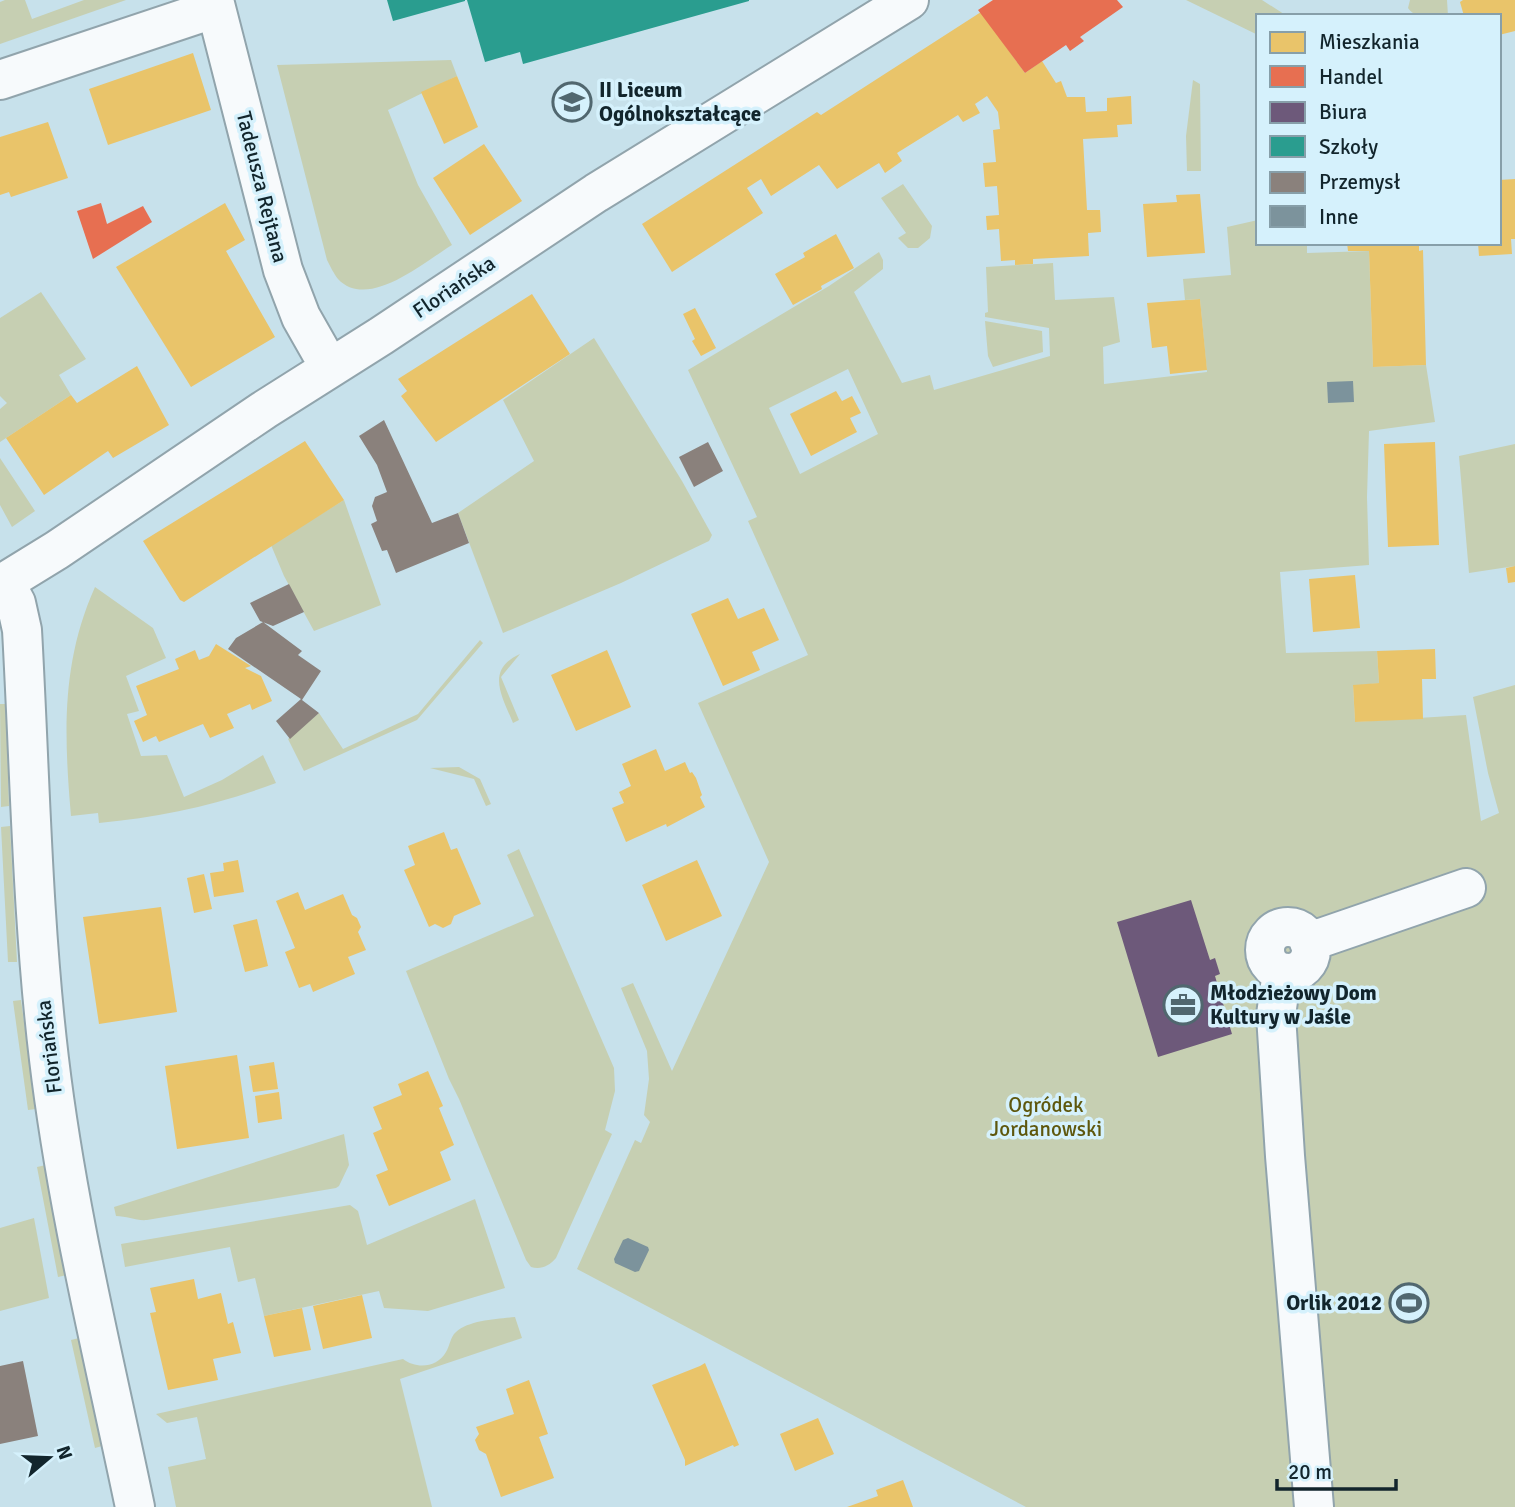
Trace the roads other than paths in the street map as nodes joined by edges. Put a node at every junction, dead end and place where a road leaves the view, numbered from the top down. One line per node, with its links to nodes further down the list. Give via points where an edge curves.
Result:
1 (909, 0): 4 (street, Floriańska, via 596,193)
2 (215, 4): 3 (street); 4 (street, Tadeusza Rejtana, via 283,270 301,317)
3 (0, 80)
4 (330, 368): 5 (street, Floriańska)
5 (3, 584): 7 (street, Floriańska, via 16,603 22,630 49,1060)
6 (1466, 888): 8 (street, via 1309,942 1292,928 1276,930 1266,942 1266,958 1282,972 1276,1015)
7 (135, 1507)
8 (1314, 1507)

